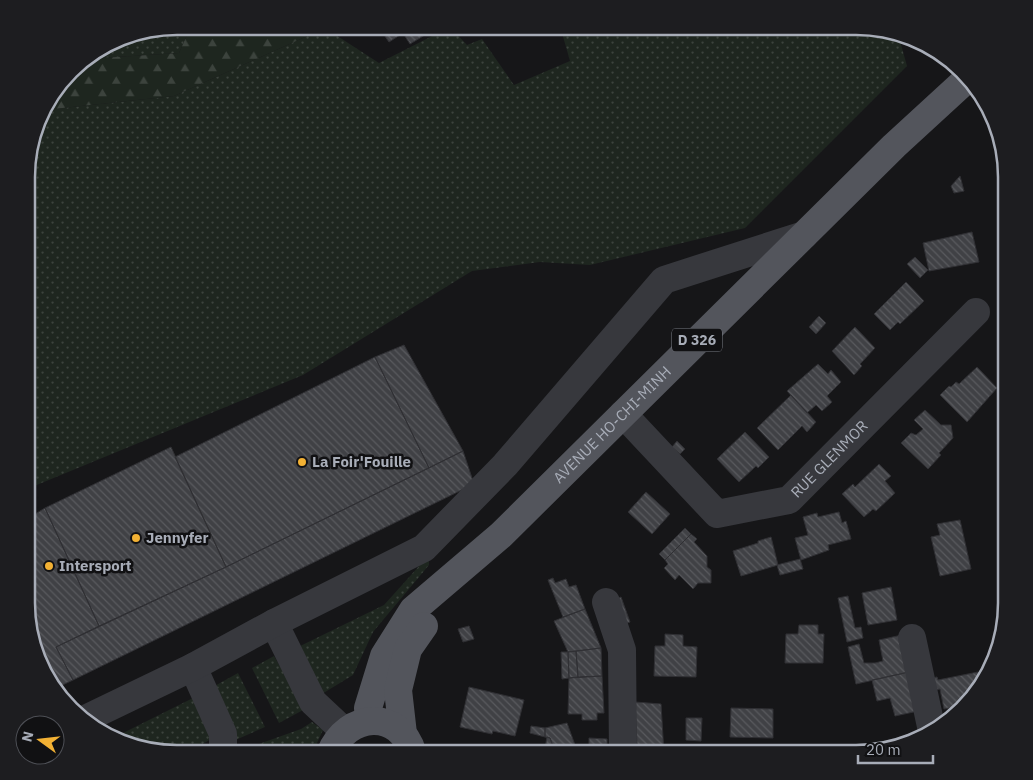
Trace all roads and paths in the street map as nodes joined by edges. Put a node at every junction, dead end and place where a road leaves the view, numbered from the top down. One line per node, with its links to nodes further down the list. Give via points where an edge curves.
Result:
1 (955, 75): 3 (main road, AVENUE HO-CHI-MINH / D 326)
2 (963, 83): 3 (main road, AVENUE HO-CHI-MINH / D 326)
3 (894, 146): 4 (main road, AVENUE HO-CHI-MINH / D 326)
4 (804, 235): 6 (main road, AVENUE HO-CHI-MINH / D 326); 9 (street, via 664,280 505,465 424,548)
5 (976, 312): 6 (street, RUE GLENMOR, via 789,500 717,514)
6 (623, 414): 7 (main road, AVENUE HO-CHI-MINH / D 326)
7 (501, 535): 13 (main road, AVENUE HO-CHI-MINH / D 326, via 413,610 384,656 368,708); 16 (main road, AVENUE HO-CHI-MINH / D 326, via 437,607 408,649 398,690)
8 (606, 602): 19 (street, via 622,650)
9 (274, 623): 11 (street); 15 (street, via 313,702)
10 (912, 638): 14 (street)
11 (192, 667): 12 (street); 17 (street, via 223,734)
12 (91, 716)
13 (369, 721): 15 (main road); 16 (main road, via 383,722)
14 (930, 724)
15 (344, 731): 18 (main road)
16 (408, 744)
17 (223, 745)
18 (333, 745)
19 (623, 745)

